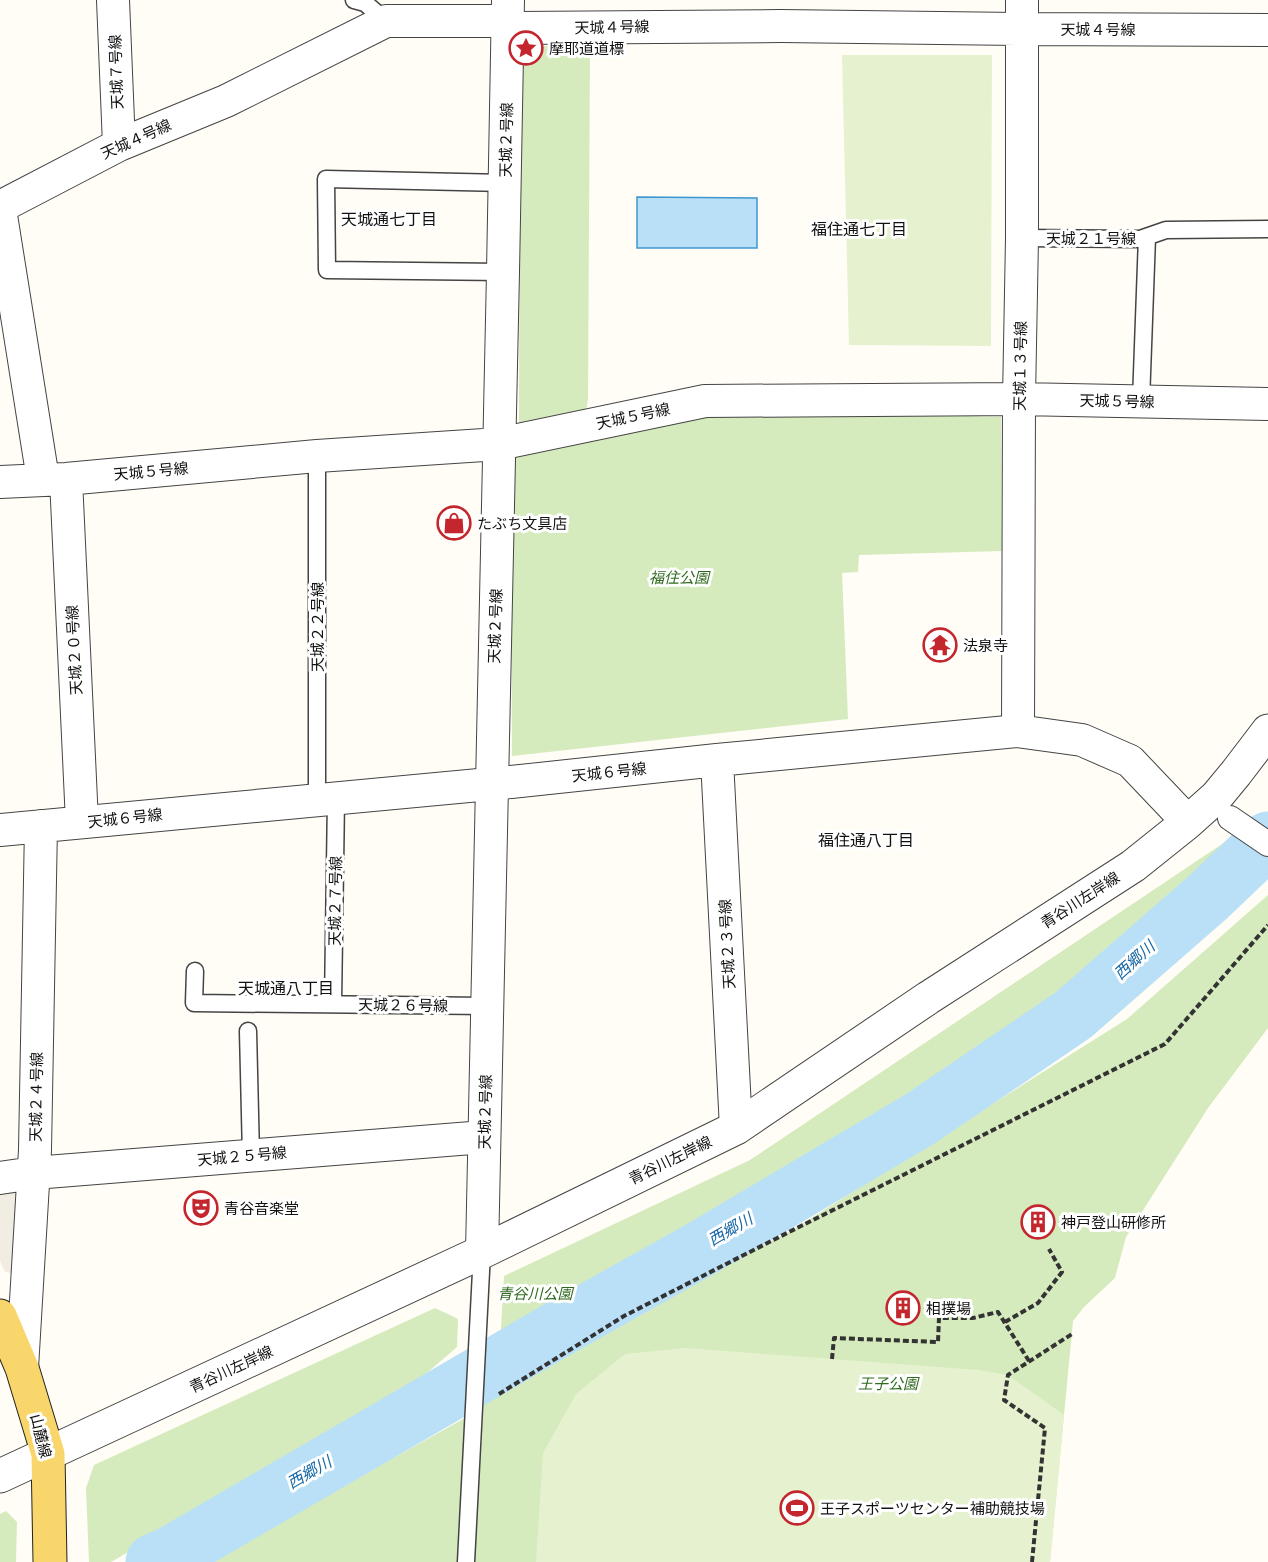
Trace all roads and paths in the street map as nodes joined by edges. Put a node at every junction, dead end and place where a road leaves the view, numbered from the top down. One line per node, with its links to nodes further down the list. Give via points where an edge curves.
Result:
1 (113, 0): 8 (street, 天城７号線)
2 (354, 0): 6 (lane)
3 (781, 13): 4 (street, 天城４号線); 5 (street, 天城４号線)
4 (507, 14): 6 (street, 天城４号線, via 495,21); 9 (street, 天城２号線)
5 (1022, 14): 7 (street, 天城４号線); 13 (street, 天城１３号線)
6 (386, 21): 8 (street, 天城４号線, via 226,101)
7 (1268, 30)
8 (119, 145): 10 (street, 天城４号線)
9 (505, 183): 14 (street, 天城２号線); 14 (lane, via 326,179 327,270)
10 (0, 208): 20 (street, 天城２０号線)
11 (1268, 229): 12 (lane, 天城２１号線, via 1166,230)
12 (1147, 237): 13 (lane, 天城２１号線); 16 (lane)
13 (1022, 238): 15 (street, 天城１３号線)
14 (503, 272): 18 (street, 天城２号線)
15 (1019, 399): 16 (street, 天城５号線); 18 (street, 天城５号線, via 705,401); 23 (street, 天城１３号線)
16 (1141, 401): 17 (street, 天城５号線)
17 (1268, 404)
18 (499, 444): 19 (street, 天城５号線); 25 (street, 天城２号線)
19 (317, 456): 20 (street, 天城５号線); 26 (lane, 天城２２号線)
20 (54, 479): 21 (street, 天城５号線); 27 (street, 天城２０号線)
21 (0, 482)
22 (1268, 730): 28 (street, 青谷川左岸線, via 1217,796)
23 (1018, 731): 24 (street, 天城６号線); 28 (street, 天城６号線, via 1082,740 1130,761)
24 (717, 760): 25 (street, 天城６号線); 38 (street, 天城２３号線)
25 (491, 784): 26 (street, 天城６号線); 36 (street, 天城２号線)
26 (327, 799): 27 (street, 天城６号線); 35 (lane, 天城２７号線)
27 (82, 822): 30 (street, 天城６号線)
28 (1188, 822): 38 (street, 青谷川左岸線, via 1133,866)
29 (1236, 822): 32 (street)
30 (41, 826): 31 (street, 天城６号線); 41 (street, 天城２４号線)
31 (0, 830)
32 (1268, 844)
33 (1268, 925): 51 (path, via 1166,1044 624,1316)
34 (195, 971): 35 (lane, 天城２６号線, via 194,1002)
35 (333, 1004): 36 (lane, 天城２６号線)
36 (487, 1006): 39 (street, 天城２号線)
37 (248, 1031): 40 (lane)
38 (736, 1128): 44 (street, 青谷川左岸線)
39 (484, 1137): 40 (street, 天城２５号線); 44 (street, 天城２号線)
40 (251, 1156): 41 (street, 天城２５号線)
41 (34, 1173): 42 (street, 天城２５号線); 50 (street, 天城２４号線)
42 (0, 1178)
43 (1049, 1249): 46 (path, via 1062,1272 1038,1303)
44 (482, 1252): 52 (street, 青谷川左岸線); 55 (lane)
45 (0, 1316): 50 (main road, 山麓線)
46 (1005, 1322): 48 (path, via 998,1312 974,1318 939,1317 938,1342 834,1338); 49 (path)
47 (1072, 1335): 49 (path)
48 (832, 1359)
49 (1029, 1361): 56 (path, via 1008,1375 1004,1400 1045,1428)
50 (22, 1368): 52 (main road, 山麓線)
51 (491, 1399)
52 (48, 1454): 53 (street, 青谷川左岸線); 54 (main road, 山麓線)
53 (0, 1476)
54 (50, 1562)
55 (466, 1562)
56 (1032, 1562)

